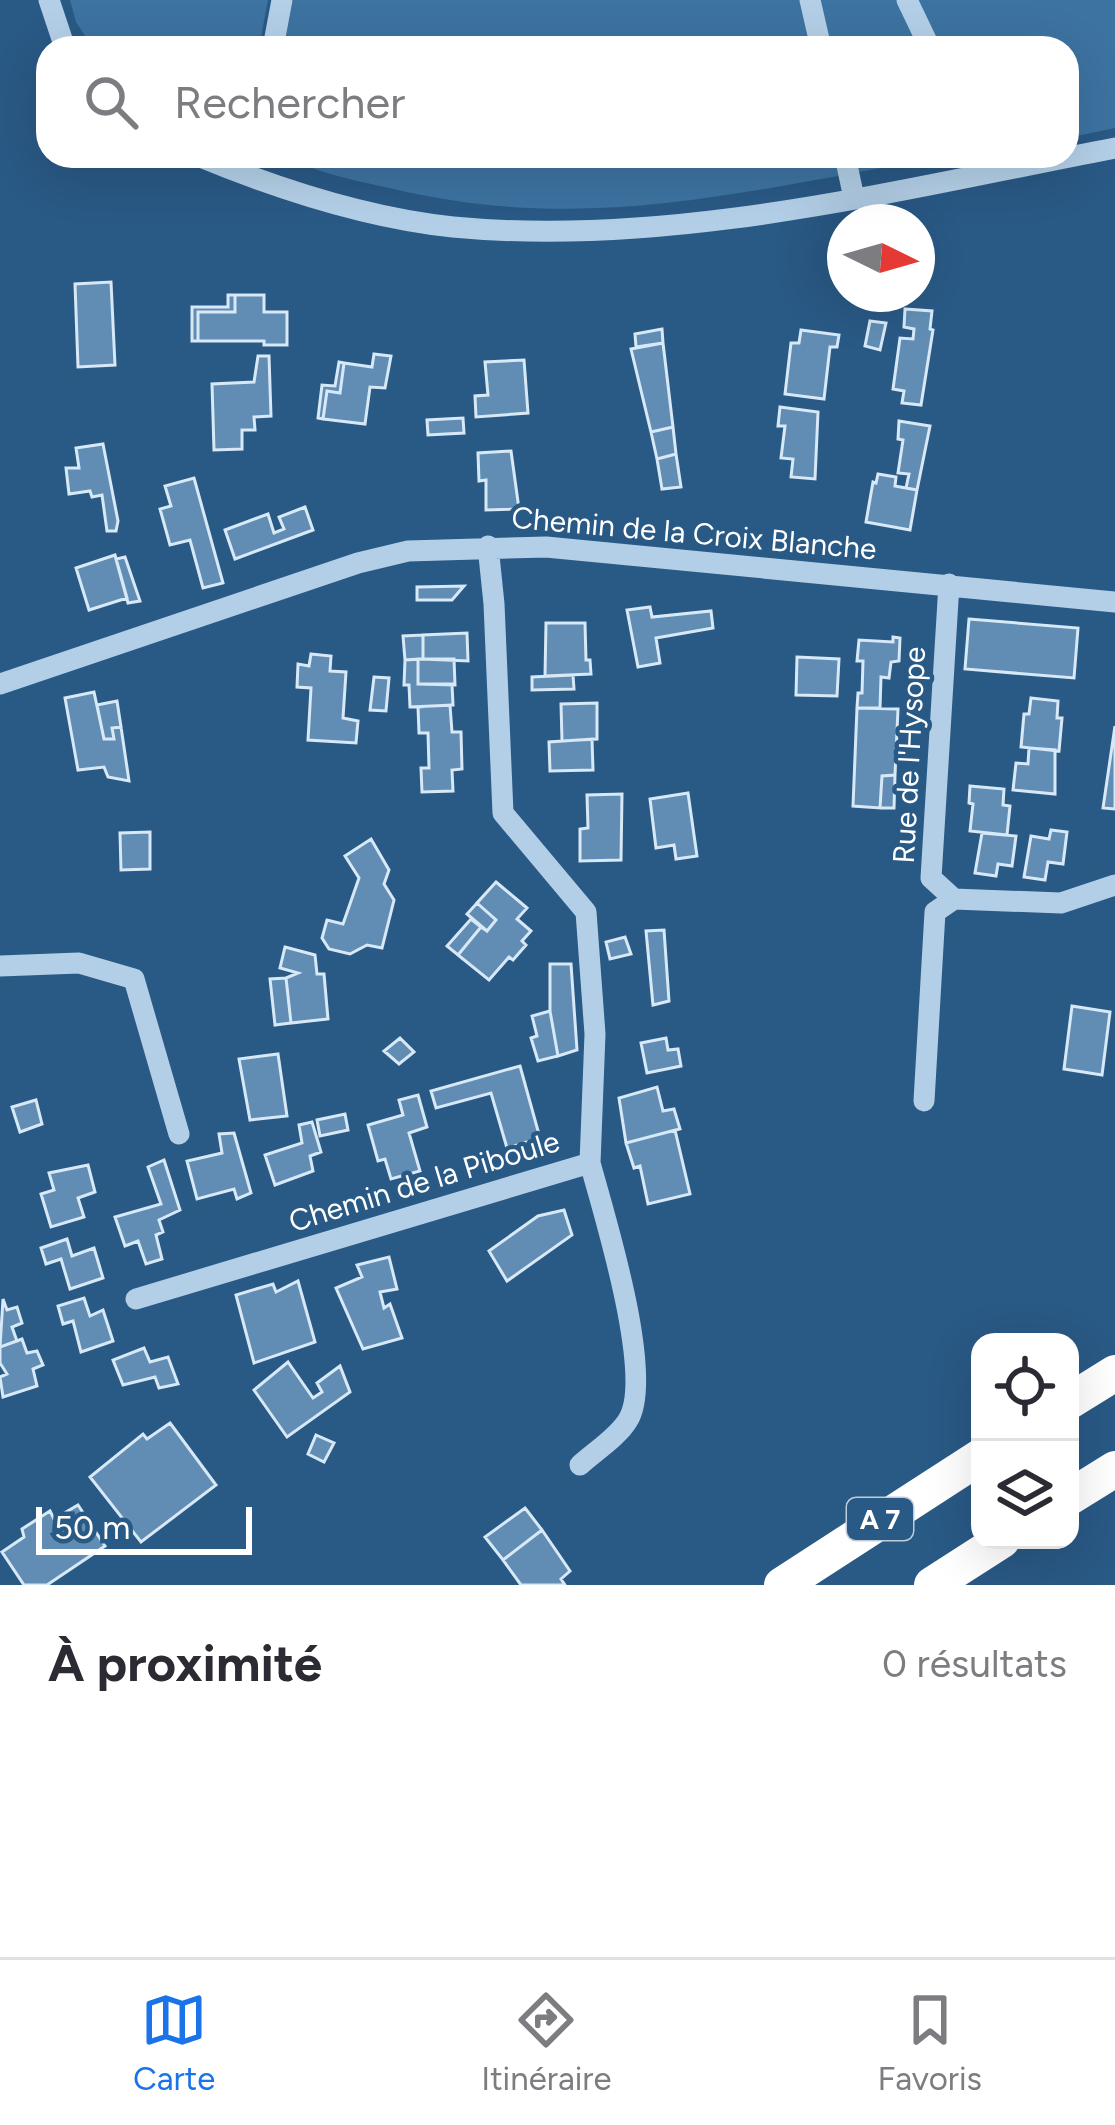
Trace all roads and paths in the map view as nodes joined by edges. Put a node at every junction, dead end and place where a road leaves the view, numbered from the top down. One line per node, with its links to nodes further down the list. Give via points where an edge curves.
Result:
1 (49, 0): 5 (street)
2 (282, 0): 6 (street)
3 (811, 0): 7 (street)
4 (907, 0): 8 (street)
5 (61, 36)
6 (275, 36)
7 (818, 36)
8 (924, 36)
9 (1115, 148): 10 (street)
10 (1079, 152)
11 (255, 168): 14 (street, via 338,204 450,227 575,233)
12 (848, 168): 14 (street)
13 (963, 168): 14 (street)
14 (854, 198)
15 (488, 546): 16 (street, Chemin de la Croix Blanche); 18 (street, Chemin de la Croix Blanche, via 358,563); 24 (street, Chemin de la Piboule, via 503,813 586,912 595,1034)
16 (949, 584): 17 (street, Chemin de la Croix Blanche); 20 (street, Rue de l'Hysope, via 931,878)
17 (1115, 602)
18 (0, 684)
19 (1115, 885): 20 (street, via 1060,903)
20 (954, 898): 22 (street, via 935,912)
21 (0, 966): 23 (street, via 79,963 134,979)
22 (924, 1101)
23 (179, 1134)
24 (590, 1163): 25 (street, Chemin de la Piboule); 29 (street, via 637,1379 629,1419)
25 (136, 1299)
26 (1115, 1373): 27 (highway)
27 (1079, 1395)
28 (971, 1463): 33 (highway, A 7)
29 (580, 1465)
30 (1115, 1469): 31 (highway)
31 (1079, 1491)
32 (988, 1549): 34 (highway)
33 (782, 1585)
34 (932, 1585)

